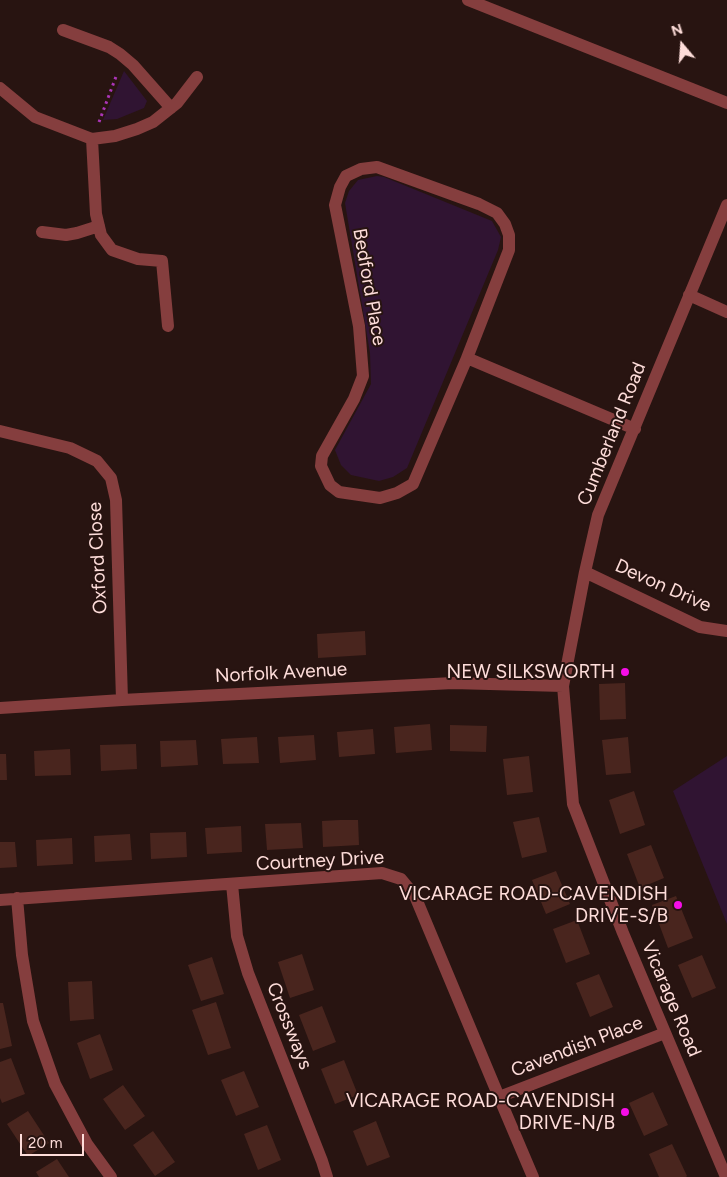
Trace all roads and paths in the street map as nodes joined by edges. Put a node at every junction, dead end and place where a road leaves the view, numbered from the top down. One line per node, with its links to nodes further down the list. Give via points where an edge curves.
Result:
1 (468, 0): 6 (street)
2 (63, 30): 3 (street, via 109,47)
3 (130, 63): 7 (street); 8 (path, via 118,73)
4 (197, 77): 7 (street)
5 (0, 88): 8 (street, via 35,117)
6 (727, 103)
7 (171, 108): 8 (street, via 137,129)
8 (92, 139): 10 (street)
9 (727, 205): 12 (street, Cumberland Road)
10 (99, 226): 11 (street, via 66,235); 14 (street, via 101,235 112,250 138,259 162,261)
11 (42, 232)
12 (690, 295): 13 (street); 16 (street, Cumberland Road)
13 (727, 312)
14 (168, 326)
15 (467, 358): 15 (street, Bedford Place, via 413,484 380,498 339,492 330,485 321,466 322,456 363,376 359,326 335,205 346,176 361,169 377,167 479,204 497,213 505,224 509,250); 16 (street)
16 (635, 429): 18 (street, Cumberland Road, via 598,515)
17 (0, 431): 21 (street, Oxford Close, via 70,448 97,461 110,478 116,500)
18 (585, 572): 19 (street, Devon Drive, via 700,627); 20 (street, Cumberland Road)
19 (727, 631)
20 (563, 686): 21 (street, Norfolk Avenue, via 453,682); 26 (street, Vicarage Road, via 572,804)
21 (122, 700): 22 (street, Norfolk Avenue)
22 (0, 708)
23 (232, 884): 24 (street, Courtney Drive); 27 (street, Courtney Drive, via 382,873 401,879 414,896); 29 (street, Crossways, via 236,936)
24 (18, 898): 25 (street, Courtney Drive); 28 (street, via 22,955 33,1021 55,1084 87,1144)
25 (0, 900)
26 (665, 1033): 27 (street, Cavendish Place); 31 (street, Vicarage Road)
27 (499, 1097): 30 (street, Cavendish Place)
28 (111, 1177)
29 (327, 1177)
30 (533, 1177)
31 (726, 1177)

